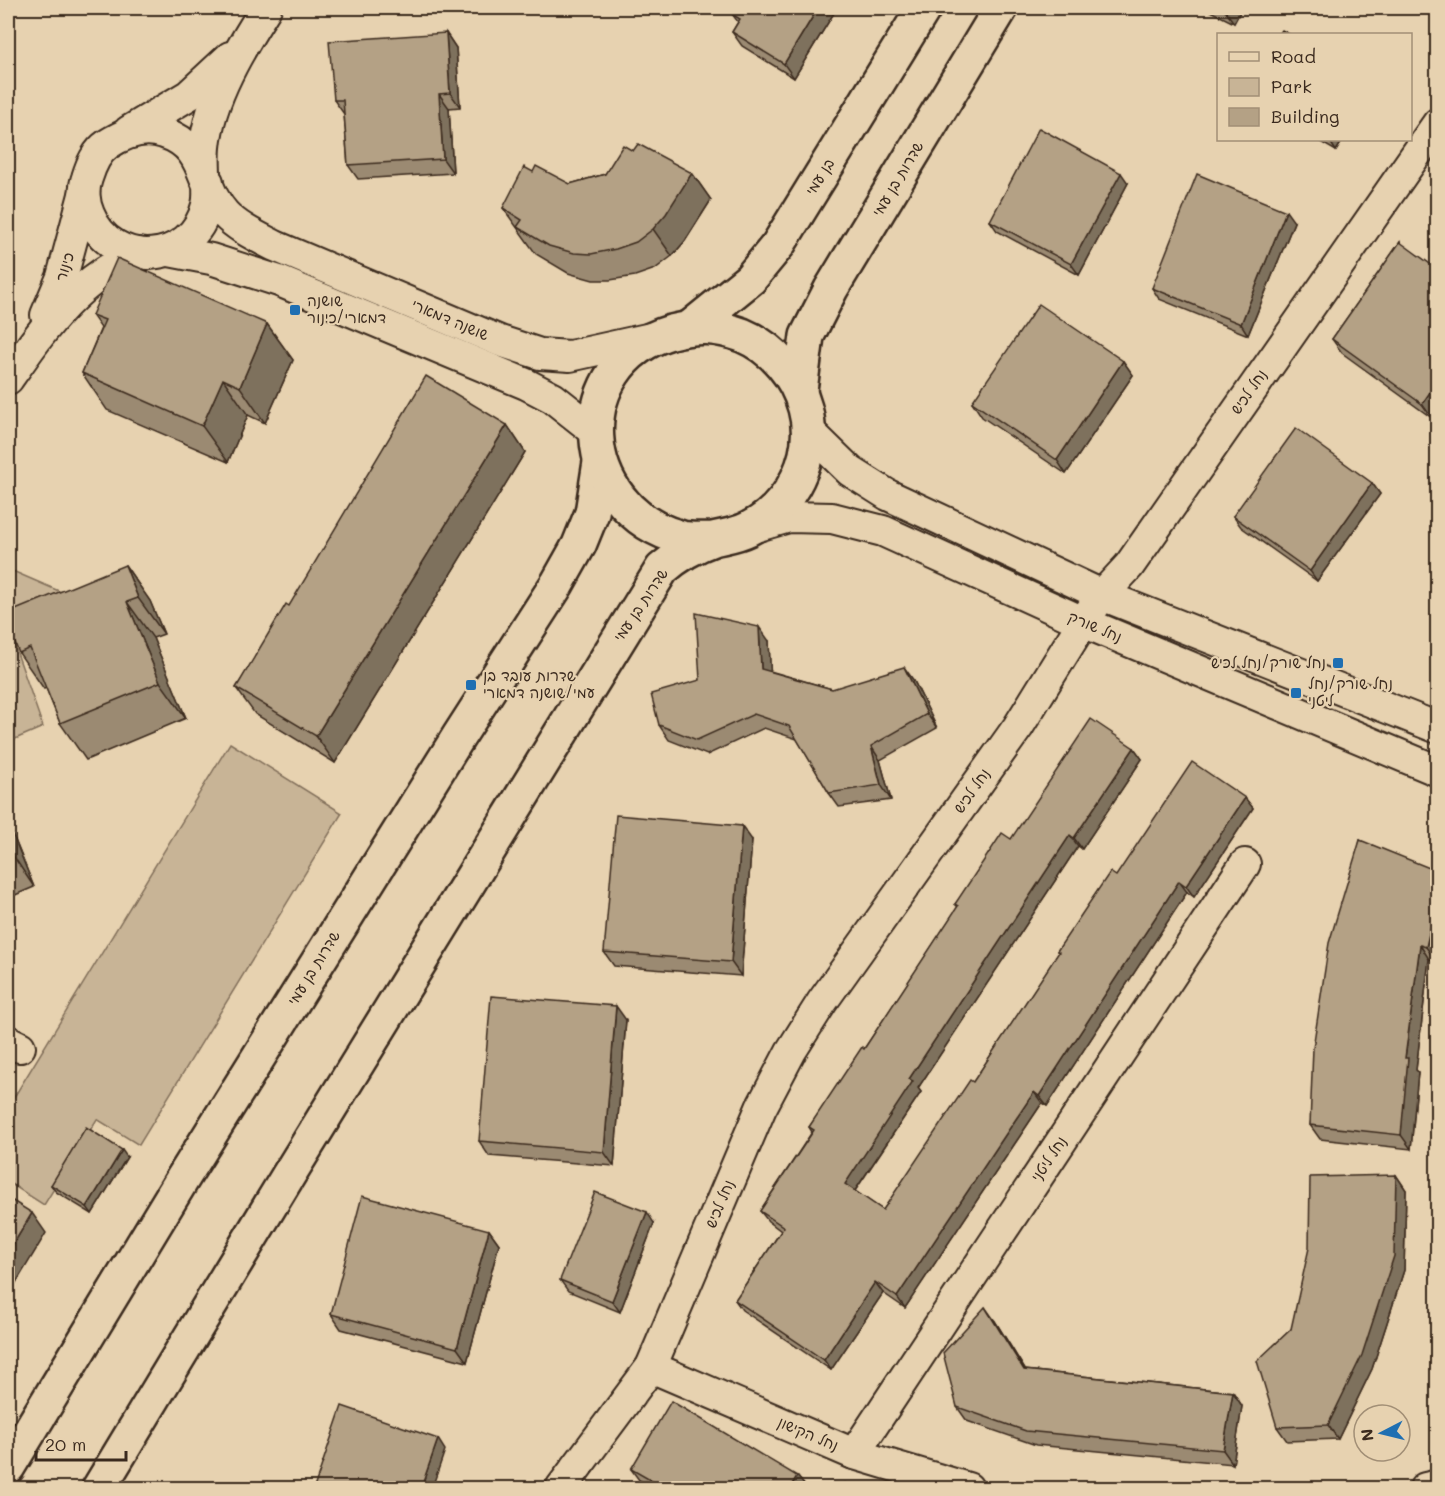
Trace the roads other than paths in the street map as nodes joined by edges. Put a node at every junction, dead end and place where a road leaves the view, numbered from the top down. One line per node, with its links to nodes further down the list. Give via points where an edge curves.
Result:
1 (266, 8): 4 (street)
2 (924, 8): 11 (main road, בן עמי, via 778,245 750,279)
3 (1001, 8): 15 (main road, שדרות בן עמי, via 831,289 807,336)
4 (244, 42): 6 (street, via 189,95); 7 (street, via 212,116 205,145)
5 (1437, 123): 20 (street, נחל לכיש, via 1129,566)
6 (122, 135): 7 (street, via 142,130 163,132 182,141 192,150); 8 (street, via 104,147 91,164)
7 (206, 178): 9 (street, via 207,203 200,223 187,240); 12 (street, שושנה דמארי, via 225,214 252,234 518,347 540,354 570,356)
8 (85, 191): 10 (street, via 94,225 108,241); 13 (street, כינור, via 62,277)
9 (169, 251): 10 (street); 17 (street, שושנה דמארי, via 211,259 279,281 516,380 553,398)
10 (138, 253): 13 (street, כינור, via 106,269 84,286)
11 (692, 326): 12 (main road, שדרות בן עמי); 15 (main road, שדרות בן עמי, via 724,329 755,341 782,362)
12 (656, 337): 17 (main road, שדרות בן עמי, via 631,353 612,376 600,403)
13 (36, 340): 14 (street, כינור)
14 (8, 379)
15 (800, 390): 16 (main road, שדרות בן עמי)
16 (808, 431): 18 (main road, שדרות בן עמי, via 805,461 793,489 774,512); 20 (street, via 850,471 888,495)
17 (598, 447): 19 (main road, שדרות בן עמי, via 612,489 631,512 656,529 684,538); 27 (main road, שדרות בן עמי, via 592,513 557,584 183,1178)
18 (749, 529): 19 (main road, שדרות בן עמי); 21 (street, נחל שורק, via 789,517 832,518 883,531)
19 (713, 539): 29 (main road, שדרות בן עמי, via 681,553 662,569)
20 (1102, 595): 21 (street, נחל לכיש); 22 (street)
21 (1083, 622): 23 (street, נחל שורק); 25 (street, נחל לכיש, via 1017,727 791,1051 761,1108)
22 (1437, 728)
23 (1437, 771)
24 (1245, 864): 26 (street, נחל ליטני)
25 (651, 1367): 26 (street, נחל הקישון); 30 (street, נחל לכיש)
26 (854, 1454): 31 (street, נחל הקישון)
27 (8, 1467)
28 (1437, 1485): 32 (street)
29 (99, 1488)
30 (561, 1488)
31 (968, 1488)
32 (1425, 1488)

